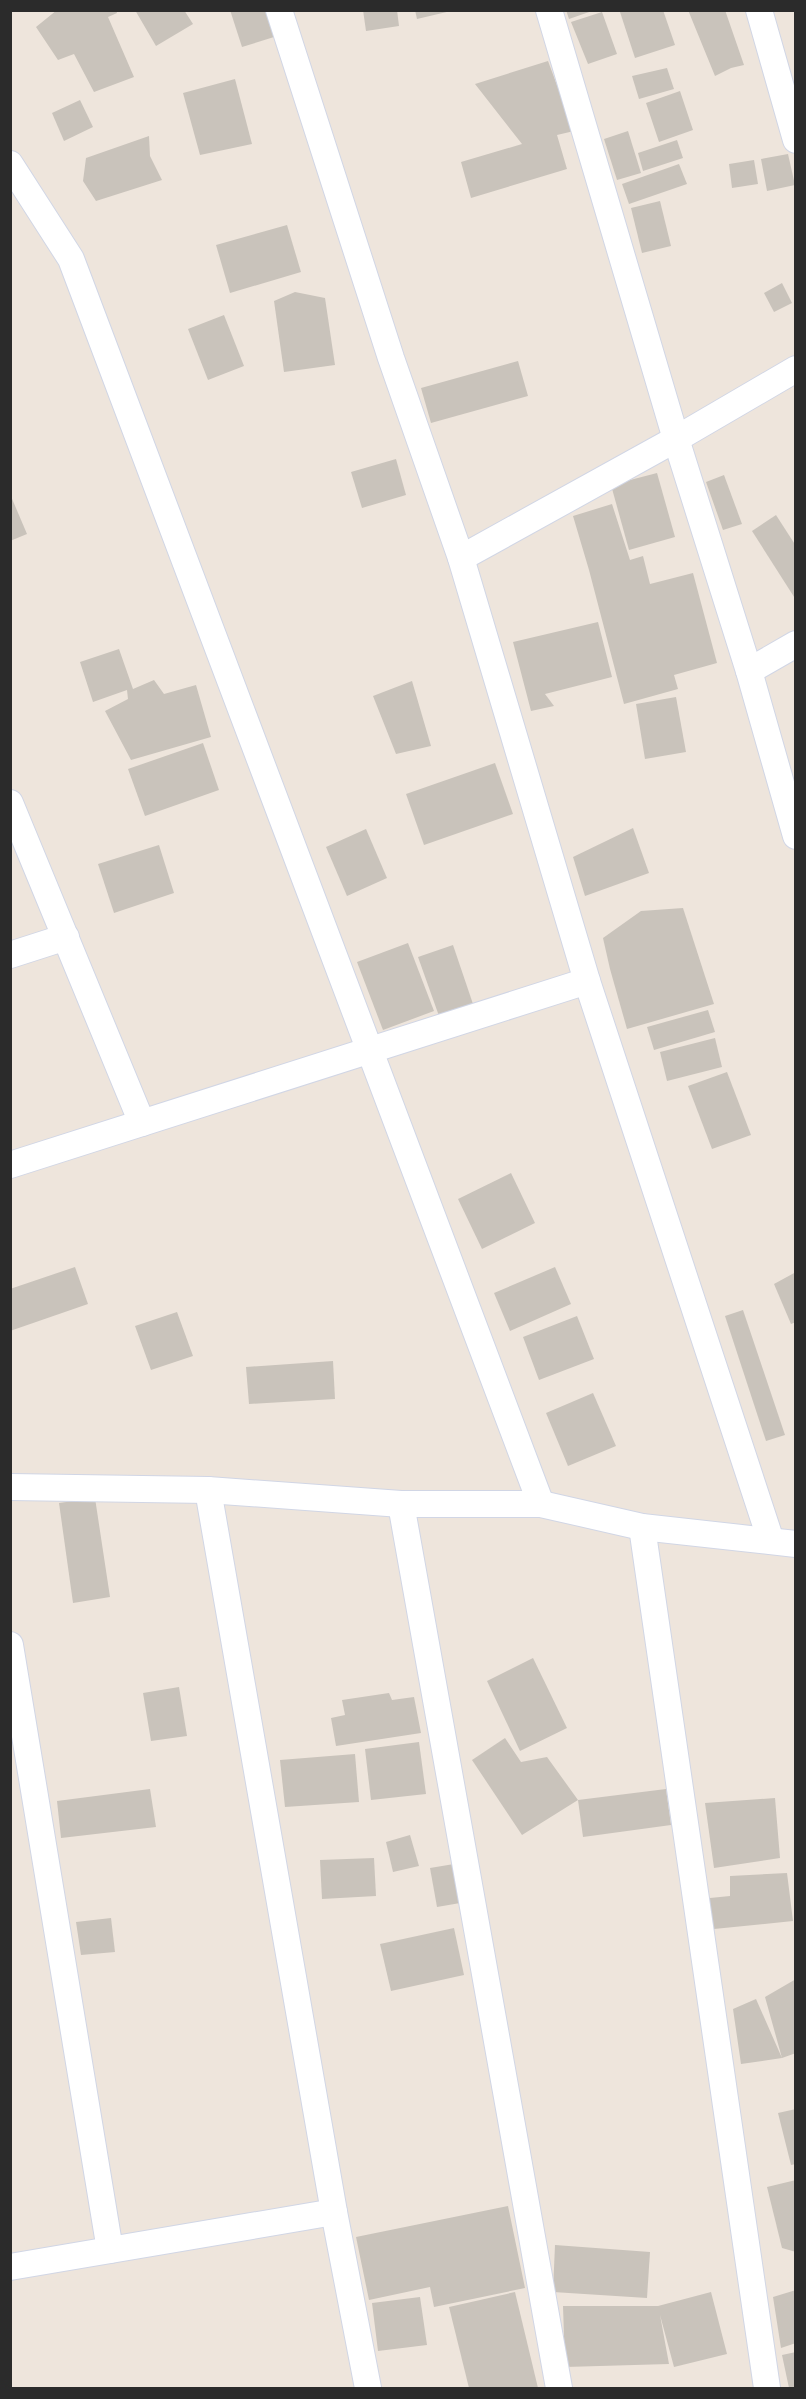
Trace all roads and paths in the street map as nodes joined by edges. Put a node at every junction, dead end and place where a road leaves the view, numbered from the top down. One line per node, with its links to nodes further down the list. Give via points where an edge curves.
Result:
1 (279, 10): 8 (street, via 391,358)
2 (549, 10): 7 (street)
3 (759, 10): 4 (street)
4 (795, 140)
5 (10, 164): 16 (street, via 71,259)
6 (795, 369): 7 (street)
7 (676, 439): 8 (street); 10 (street)
8 (461, 558): 15 (street)
9 (795, 644): 10 (street)
10 (749, 671): 12 (street)
11 (10, 802): 13 (street)
12 (795, 836)
13 (66, 937): 14 (street); 17 (street)
14 (10, 955)
15 (586, 981): 16 (street); 24 (street)
16 (369, 1050): 17 (street); 22 (street)
17 (142, 1123): 18 (street)
18 (10, 1165)
19 (10, 1487): 20 (street)
20 (208, 1490): 21 (street); 27 (street)
21 (401, 1504): 22 (street); 31 (street)
22 (541, 1504): 23 (street)
23 (642, 1527): 24 (street); 32 (street)
24 (783, 1542)
25 (10, 1645): 26 (street)
26 (16, 1708): 28 (street)
27 (334, 2212): 28 (street); 30 (street)
28 (110, 2250): 29 (street)
29 (10, 2267)
30 (368, 2388)
31 (559, 2388)
32 (767, 2388)

